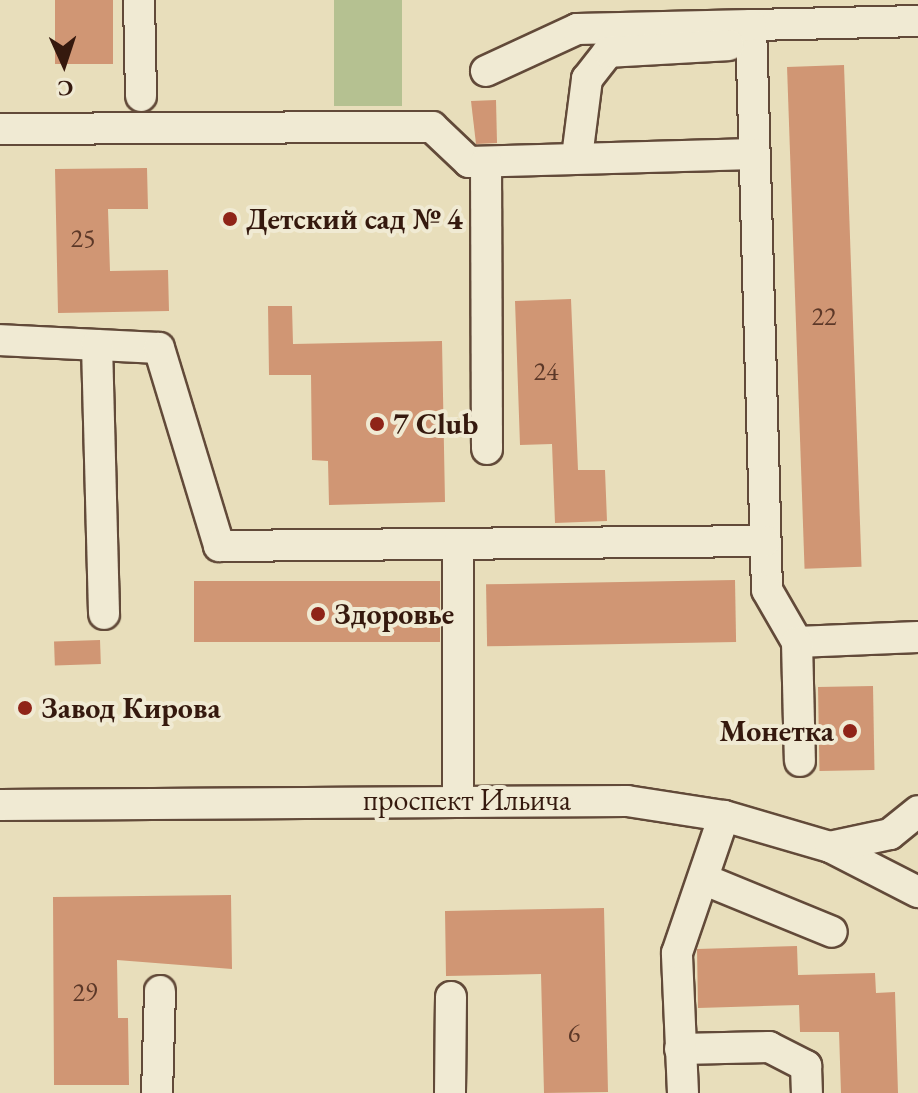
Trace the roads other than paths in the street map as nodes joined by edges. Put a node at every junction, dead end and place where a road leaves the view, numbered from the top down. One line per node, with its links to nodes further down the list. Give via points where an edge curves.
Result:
1 (139, 0): 7 (street)
2 (579, 14): 3 (street); 6 (street)
3 (647, 14): 5 (street)
4 (918, 21): 5 (street)
5 (751, 35): 9 (street); 10 (street, via 608,52 587,79)
6 (486, 71)
7 (141, 96)
8 (0, 129): 11 (street, via 432,127 469,162)
9 (754, 154): 10 (street); 15 (street)
10 (577, 157): 11 (street)
11 (486, 162): 14 (street)
12 (0, 340): 13 (street)
13 (97, 345): 16 (street, via 159,348 219,546); 17 (street)
14 (487, 449)
15 (765, 541): 16 (street); 19 (street, via 767,590)
16 (458, 544): 21 (street)
17 (104, 614)
18 (918, 637): 19 (street)
19 (797, 642): 20 (street)
20 (800, 761)
21 (458, 800): 22 (street, проспект Ильича); 24 (street, проспект Ильича, via 627,801)
22 (0, 805)
23 (918, 811): 25 (street, via 890,834)
24 (724, 816): 25 (street, проспект Ильича); 26 (street)
25 (830, 847): 27 (street, проспект Ильича)
26 (703, 879): 28 (street); 31 (street, via 677,953)
27 (918, 892)
28 (832, 932)
29 (160, 991): 32 (street)
30 (451, 997): 33 (street)
31 (680, 1049): 34 (street); 35 (street, via 769,1047 806,1066)
32 (157, 1093)
33 (450, 1093)
34 (683, 1093)
35 (807, 1093)

